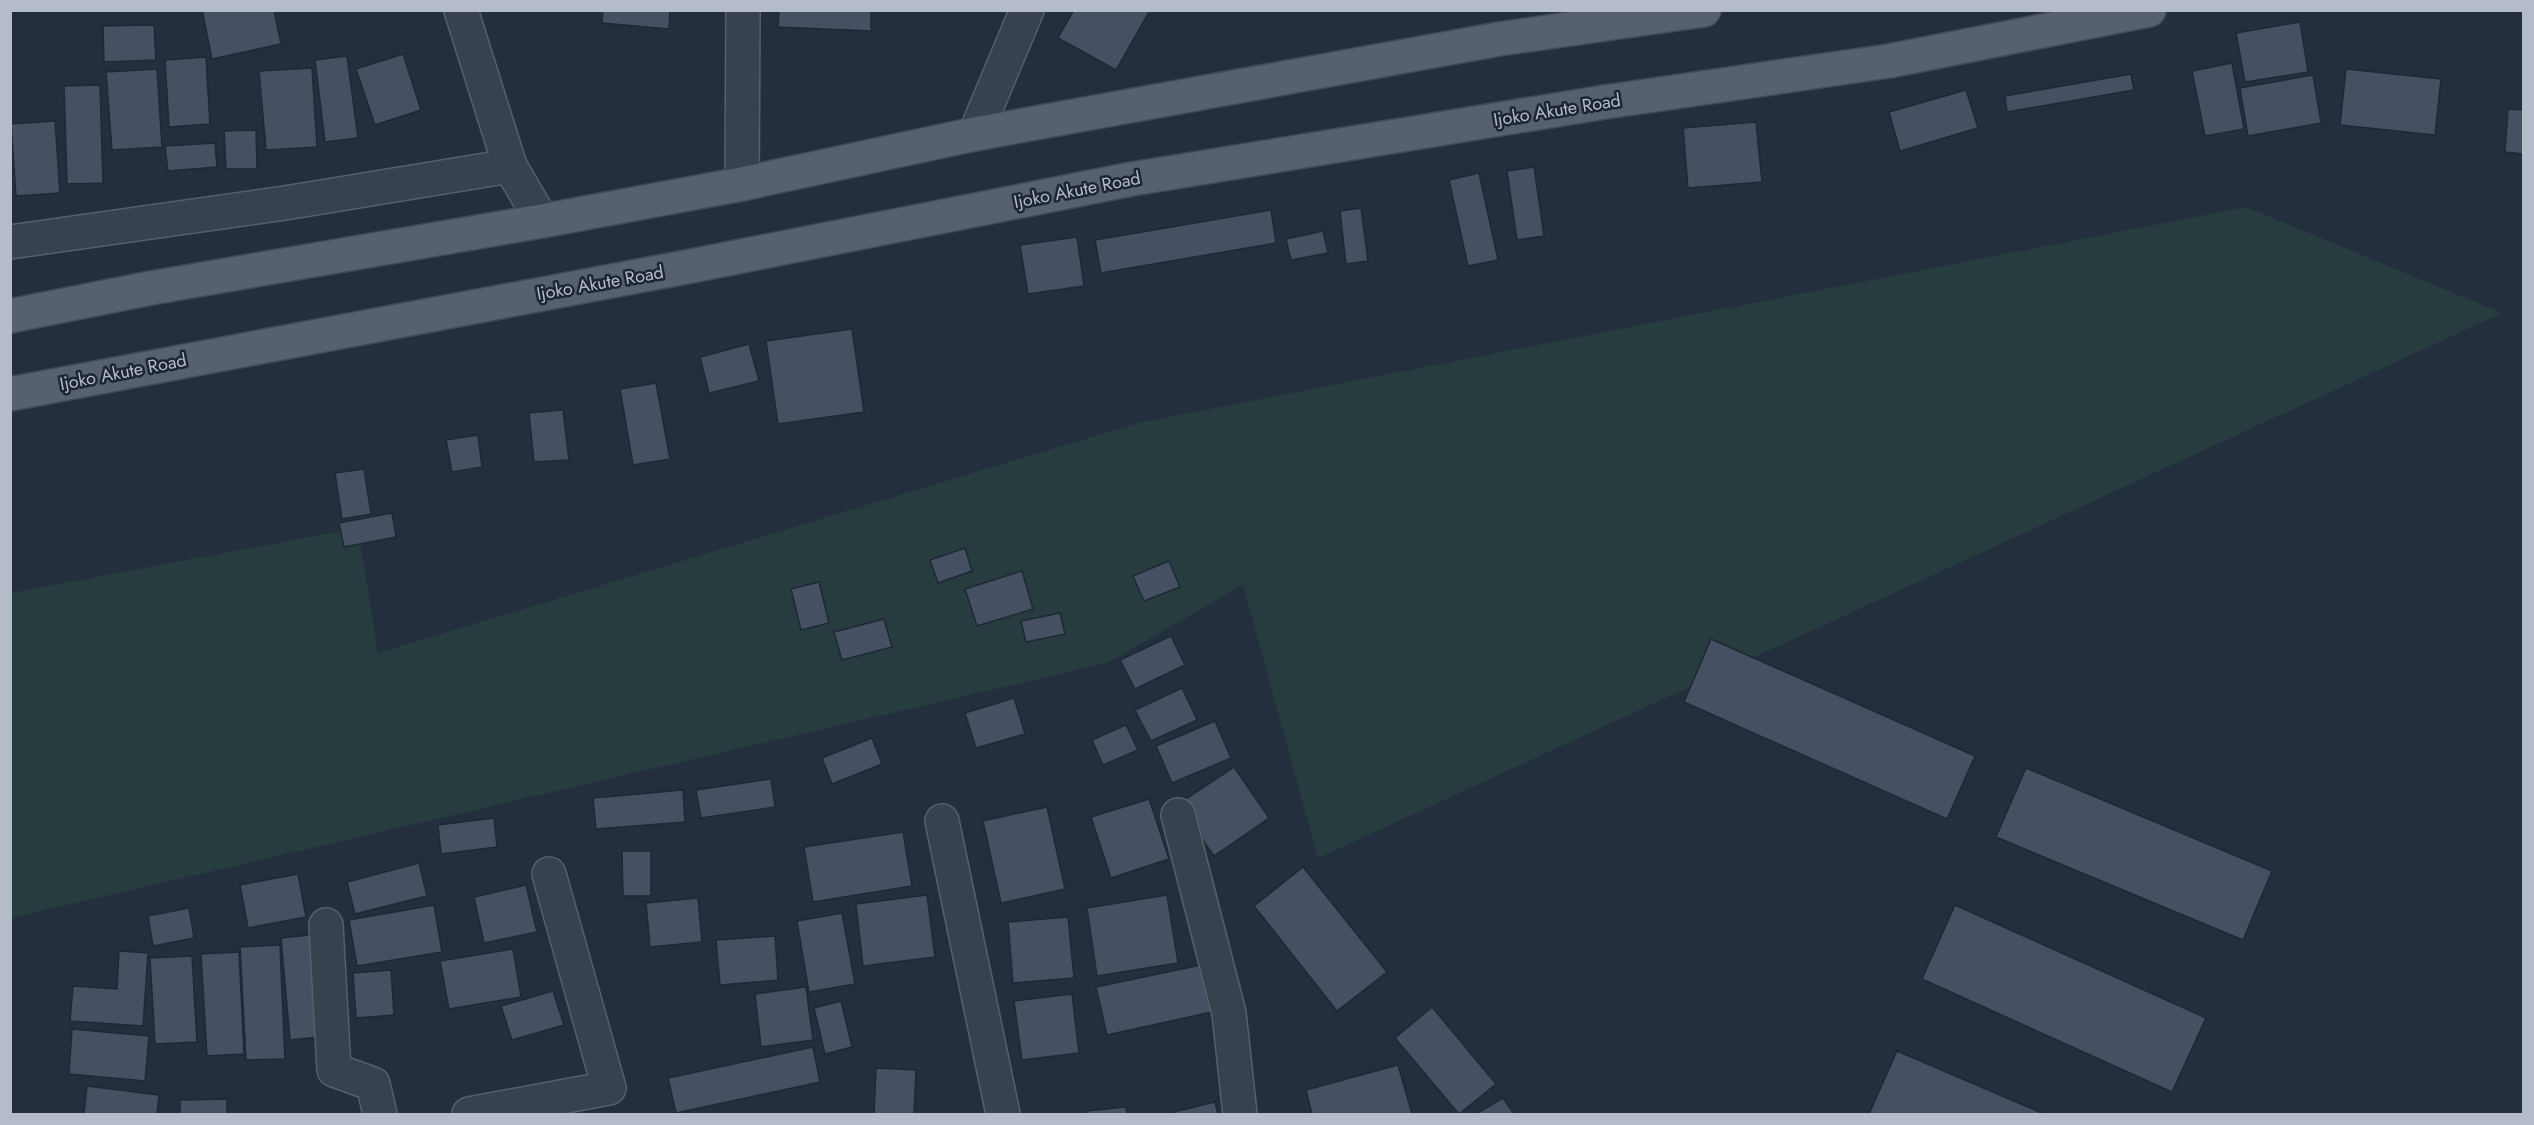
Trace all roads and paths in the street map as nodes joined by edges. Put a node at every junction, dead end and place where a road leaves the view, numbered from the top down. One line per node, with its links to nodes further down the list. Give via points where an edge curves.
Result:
1 (461, 10): 7 (street)
2 (743, 10): 8 (street)
3 (1027, 10): 6 (street)
4 (1704, 10): 6 (main road, via 1499,39)
5 (2149, 10): 12 (main road, Ijoko Akute Road, via 1889,61 1593,104 1132,179 674,270)
6 (975, 134): 8 (main road)
7 (510, 166): 9 (street); 10 (street)
8 (742, 184): 9 (main road)
9 (542, 221): 11 (main road)
10 (10, 242)
11 (10, 316)
12 (10, 394)
13 (1178, 815): 21 (street, via 1229,1013)
14 (942, 821): 20 (street)
15 (549, 874): 17 (street)
16 (326, 925): 18 (street, via 334,1070 373,1084)
17 (610, 1101): 19 (street)
18 (380, 1114)
19 (469, 1114)
20 (1003, 1114)
21 (1240, 1114)

